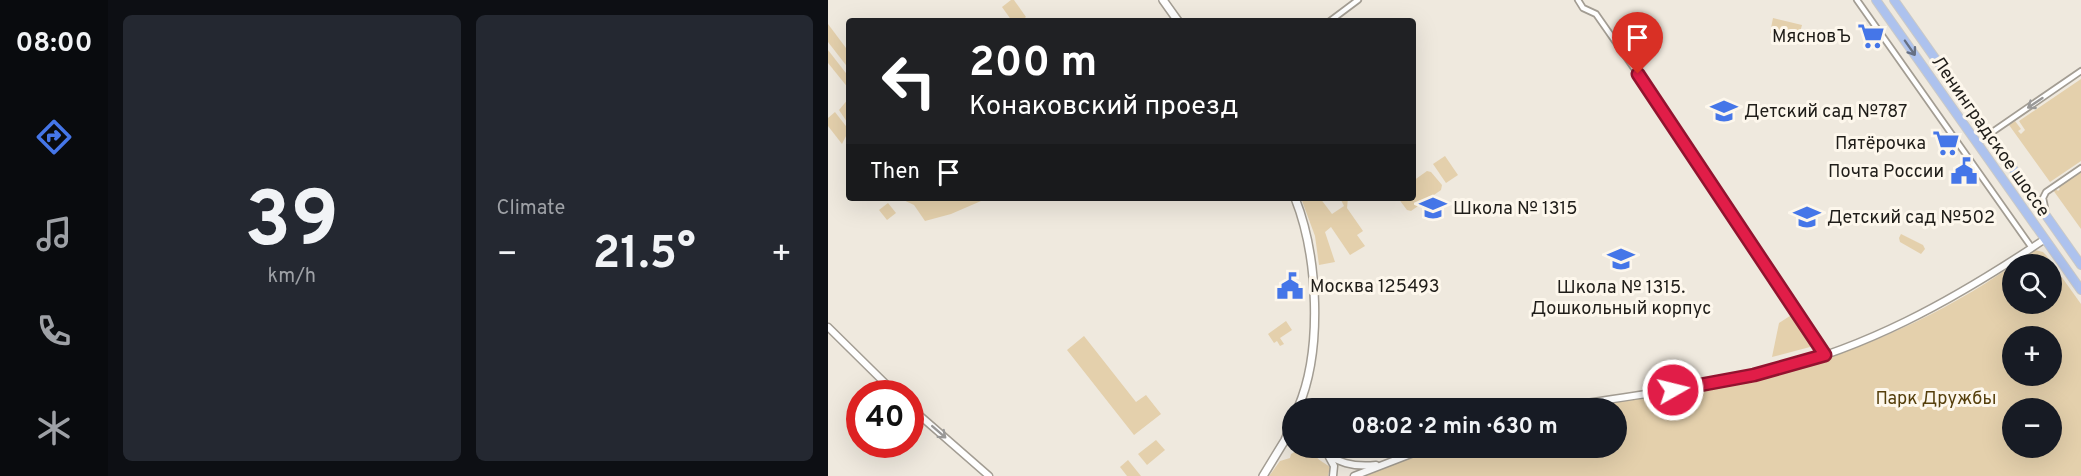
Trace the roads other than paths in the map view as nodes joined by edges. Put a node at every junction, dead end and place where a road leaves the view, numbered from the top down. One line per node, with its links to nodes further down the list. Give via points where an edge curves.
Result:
1 (1163, 0): 7 (main road)
2 (1358, 0): 8 (street)
3 (1578, 0): 19 (street, via 1583,8 1596,14 1638,74)
4 (1857, 0): 15 (street)
5 (1876, 0): 14 (main road, Ленинградское шоссе, one-way to 14)
6 (1894, 0): 10 (main road, Ленинградское шоссе)
7 (1176, 18)
8 (1334, 18)
9 (2081, 71): 10 (street, one-way to 10)
10 (1988, 135): 13 (main road, Ленинградское шоссе)
11 (2081, 168): 13 (street, via 2044,193)
12 (1296, 201): 21 (main road, via 1312,260 1315,295 1312,348)
13 (2049, 220): 16 (main road, Ленинградское шоссе)
14 (2045, 239): 15 (street); 17 (main road, Ленинградское шоссе)
15 (2032, 248): 19 (street, via 1929,311)
16 (2081, 265)
17 (2081, 290)
18 (828, 327): 20 (street)
19 (1825, 355): 22 (street, via 1764,373)
20 (882, 380)
21 (1303, 397)
22 (1618, 398)
23 (924, 419): 29 (street, one-way to 29)
24 (1282, 445): 30 (main road)
25 (1329, 458): 31 (street)
26 (1335, 458): 28 (street, via 1349,465)
27 (1398, 458): 28 (street)
28 (1379, 465): 32 (street)
29 (989, 476)
30 (1263, 476)
31 (1333, 476)
32 (1353, 476)

